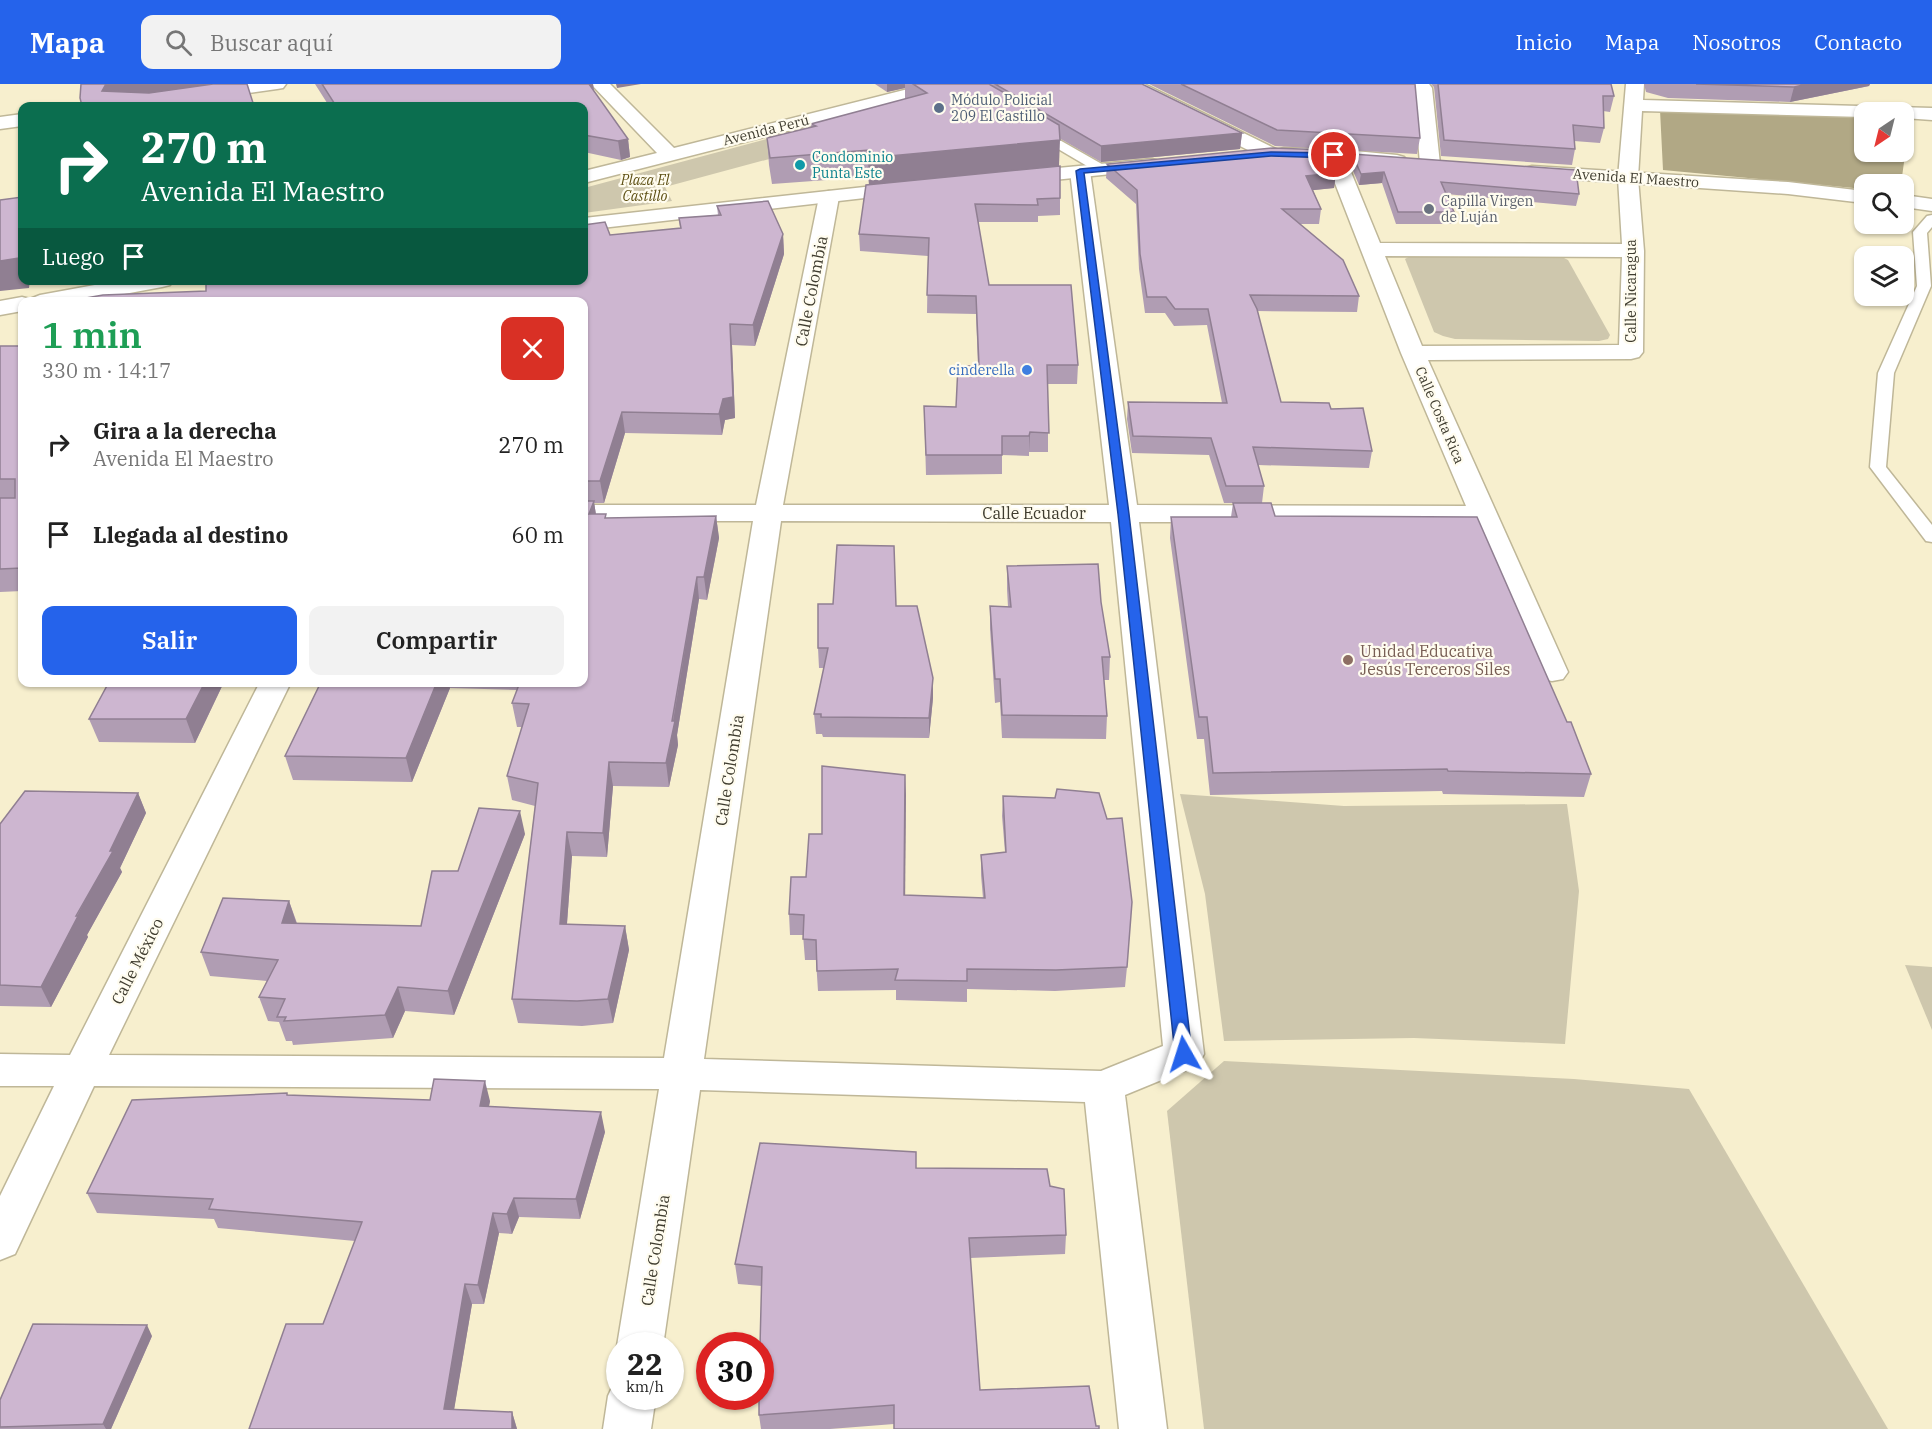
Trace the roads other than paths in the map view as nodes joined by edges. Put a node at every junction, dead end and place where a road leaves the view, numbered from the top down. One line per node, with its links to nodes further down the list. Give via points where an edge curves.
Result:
1 (600, 84): 16 (street)
2 (1130, 84): 17 (street)
3 (1418, 84): 21 (street, via 1423,88)
4 (1635, 84): 9 (street, Calle Nicaragua)
5 (272, 85): 7 (street); 8 (street)
6 (958, 86): 16 (street, Avenida Perú)
7 (147, 102)
8 (274, 102)
9 (1635, 105): 10 (street); 26 (street, Calle Nicaragua)
10 (1854, 111)
11 (1914, 113): 12 (street)
12 (1932, 114)
13 (18, 121): 14 (street)
14 (0, 123)
15 (1025, 124): 23 (lane)
16 (669, 154): 25 (street, Avenida Perú)
17 (1271, 154): 18 (street); 19 (street)
18 (1334, 155): 21 (street); 35 (street, Calle Costa Rica)
19 (1237, 157)
20 (1170, 163): 23 (street)
21 (1430, 164): 22 (street)
22 (1453, 166)
23 (1091, 170): 27 (street); 44 (street)
24 (1512, 170): 26 (street, Avenida El Maestro)
25 (588, 176)
26 (1628, 178): 29 (street, Avenida El Maestro); 36 (street, Calle Nicaragua)
27 (996, 180)
28 (925, 187): 30 (street)
29 (1854, 195)
30 (829, 196): 34 (street); 43 (street, Calle Colombia)
31 (1914, 202): 32 (street)
32 (1932, 205)
33 (1932, 219): 46 (lane, via 1920,232 1924,286 1886,373 1878,467)
34 (588, 224)
35 (1370, 249): 36 (street); 41 (street, Calle Costa Rica)
36 (1632, 251): 41 (street, Calle Nicaragua, via 1631,352)
37 (134, 285): 38 (street)
38 (68, 297)
39 (18, 305): 40 (street)
40 (0, 308)
41 (1413, 353): 45 (street, Calle Costa Rica)
42 (588, 513): 43 (street, Calle Ecuador)
43 (768, 513): 44 (street, Calle Ecuador); 51 (street, Calle Colombia)
44 (1124, 514): 45 (street, Calle Ecuador); 52 (street, via 1184,1054)
45 (1484, 514): 47 (street, Calle Costa Rica)
46 (1932, 537)
47 (1551, 672)
48 (274, 687): 50 (street, Calle México)
49 (0, 1070): 50 (street)
50 (81, 1072): 51 (street); 53 (street, Calle México)
51 (683, 1074): 52 (street); 54 (street, Calle Colombia)
52 (1104, 1087): 57 (street)
53 (0, 1241)
54 (642, 1332)
55 (630, 1410): 56 (street)
56 (627, 1429)
57 (1143, 1429)

